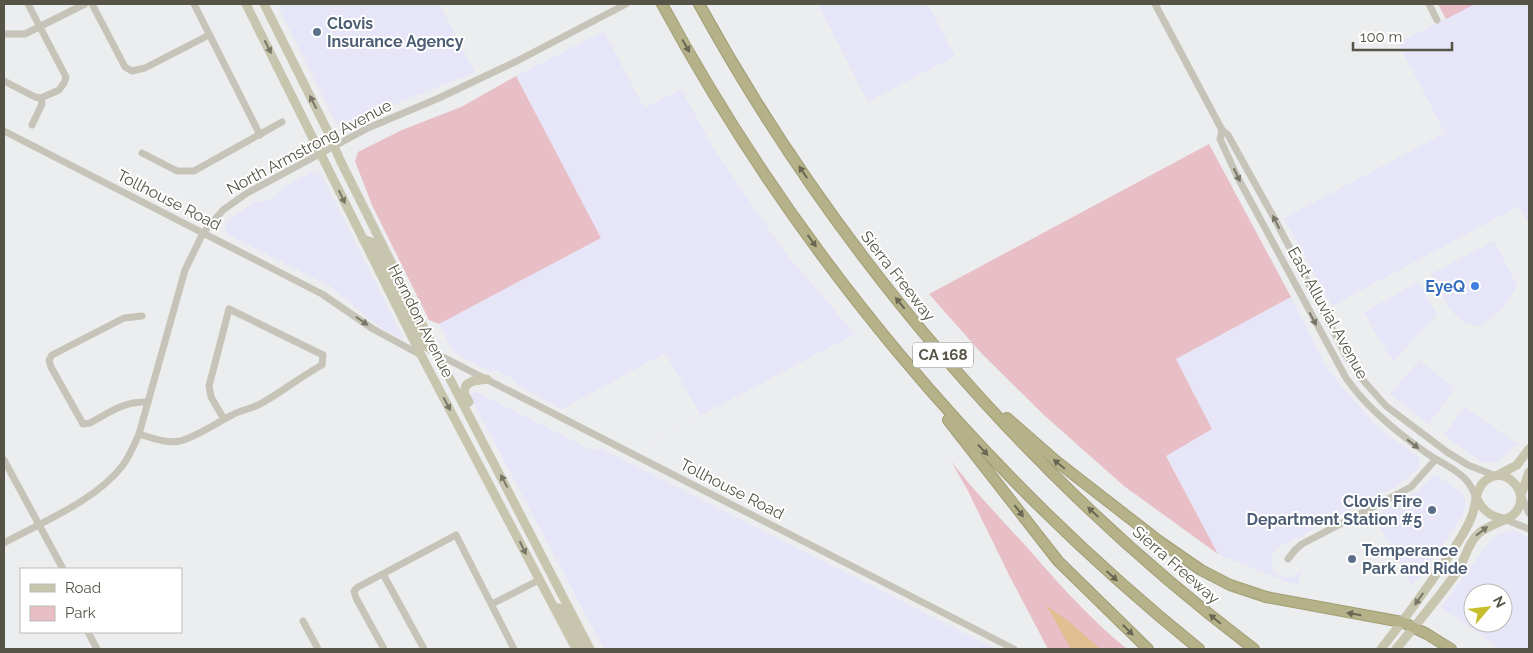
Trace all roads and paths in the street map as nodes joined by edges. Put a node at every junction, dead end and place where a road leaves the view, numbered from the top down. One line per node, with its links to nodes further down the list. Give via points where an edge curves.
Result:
1 (28, 4): 13 (street)
2 (84, 4): 13 (street)
3 (92, 4): 15 (street, via 125,67 132,71 146,68)
4 (194, 4): 15 (street)
5 (246, 4): 25 (main road, Herndon Avenue, one-way to 25)
6 (264, 4): 23 (main road, Herndon Avenue, one-way to 6)
7 (626, 4): 23 (street, North Armstrong Avenue, via 517,61)
8 (662, 4): 34 (highway, CA 168, one-way to 34, via 755,160 824,259)
9 (699, 4): 29 (highway, Sierra Freeway / CA 168, one-way to 9, via 847,235 788,150)
10 (1155, 4): 20 (street, East Alluvial Avenue)
11 (1429, 4): 12 (street)
12 (1438, 20)
13 (40, 28): 14 (street, via 25,34); 17 (street, via 66,77 59,90)
14 (4, 34)
15 (209, 35): 22 (street)
16 (4, 82): 17 (street)
17 (41, 98): 19 (street, via 42,104)
18 (282, 122): 22 (street)
19 (32, 125)
20 (1222, 130): 41 (street, East Alluvial Avenue, one-way to 41, via 1220,139 1237,176 1346,378 1374,411); 43 (street, East Alluvial Avenue, one-way to 20, via 1447,452 1386,406 1362,379 1346,355 1238,152)
21 (4, 131): 26 (street, Tollhouse Road)
22 (260, 135): 24 (street, via 194,171 177,171)
23 (334, 146): 25 (street, North Armstrong Avenue); 30 (main road, Herndon Avenue)
24 (142, 153)
25 (320, 153): 26 (street, North Armstrong Avenue, via 234,201); 27 (main road, Herndon Avenue, one-way to 27)
26 (203, 233): 31 (street, Tollhouse Road, one-way to 31, via 322,294 373,329); 35 (street, North Armstrong Avenue, via 185,270)
27 (363, 239): 30 (main road, via 374,243 426,346); 31 (main road, Herndon Avenue)
28 (142, 316): 35 (street, via 124,318 52,355 49,360 83,424 127,403)
29 (916, 324): 57 (highway, one-way to 29, via 1266,597 1230,585 1201,570 1158,541 1049,455 1008,419); 60 (highway, Sierra Freeway / CA 168, one-way to 29, via 1072,493 991,410)
30 (437, 354): 32 (street, Tollhouse Road); 37 (main road, Herndon Avenue)
31 (422, 355): 33 (main road, Herndon Avenue)
32 (487, 379): 37 (main road, via 473,381 464,389 478,420); 69 (street, Tollhouse Road)
33 (436, 382): 37 (main road, via 443,381 448,386 468,424); 54 (main road, Herndon Avenue, one-way to 54)
34 (927, 388): 70 (highway, one-way to 70, via 946,418 1058,561); 71 (highway, CA 168, one-way to 71, via 1067,535)
35 (148, 402): 38 (street, North Armstrong Avenue)
36 (224, 419): 36 (street, via 258,405 322,365 323,355 229,309 209,386 211,397); 38 (street, via 180,441 157,440)
37 (477, 430): 68 (main road, Herndon Avenue, one-way to 37)
38 (139, 434): 48 (street, North Armstrong Avenue, via 123,465 102,487)
39 (1529, 449): 43 (main road, via 1517,464)
40 (4, 460): 48 (street)
41 (1435, 460): 45 (street, East Alluvial Avenue, via 1463,476); 51 (street, via 1411,486 1302,544)
42 (1529, 472): 44 (main road)
43 (1496, 476): 44 (main road, via 1512,480); 45 (main road, via 1483,482)
44 (1521, 494): 46 (street); 47 (main road, via 1517,511)
45 (1476, 497): 47 (main road, via 1487,513); 57 (main road, one-way to 57, via 1470,521)
46 (1529, 513)
47 (1504, 519): 49 (street); 58 (main road, one-way to 47, via 1458,570 1474,538)
48 (38, 524): 50 (street, North Armstrong Avenue); 52 (street)
49 (1529, 529)
50 (4, 543)
51 (1288, 559)
52 (62, 568)
53 (383, 574): 55 (street, via 456,535); 63 (street, via 354,591); 64 (street)
54 (538, 580): 55 (street); 66 (main road, Herndon Avenue); 67 (main road, via 570,623)
55 (492, 604): 65 (street)
56 (302, 621): 62 (street)
57 (1402, 622): 58 (highway); 74 (main road)
58 (1414, 627): 75 (main road); 76 (highway)
59 (89, 633): 61 (street)
60 (1239, 638): 72 (highway, Sierra Freeway / CA 168); 73 (highway)
61 (97, 649)
62 (318, 649)
63 (384, 649)
64 (424, 649)
65 (514, 649)
66 (576, 649)
67 (584, 649)
68 (590, 649)
69 (1014, 649)
70 (1148, 649)
71 (1199, 649)
72 (1254, 649)
73 (1258, 649)
74 (1381, 649)
75 (1396, 649)
76 (1451, 649)

